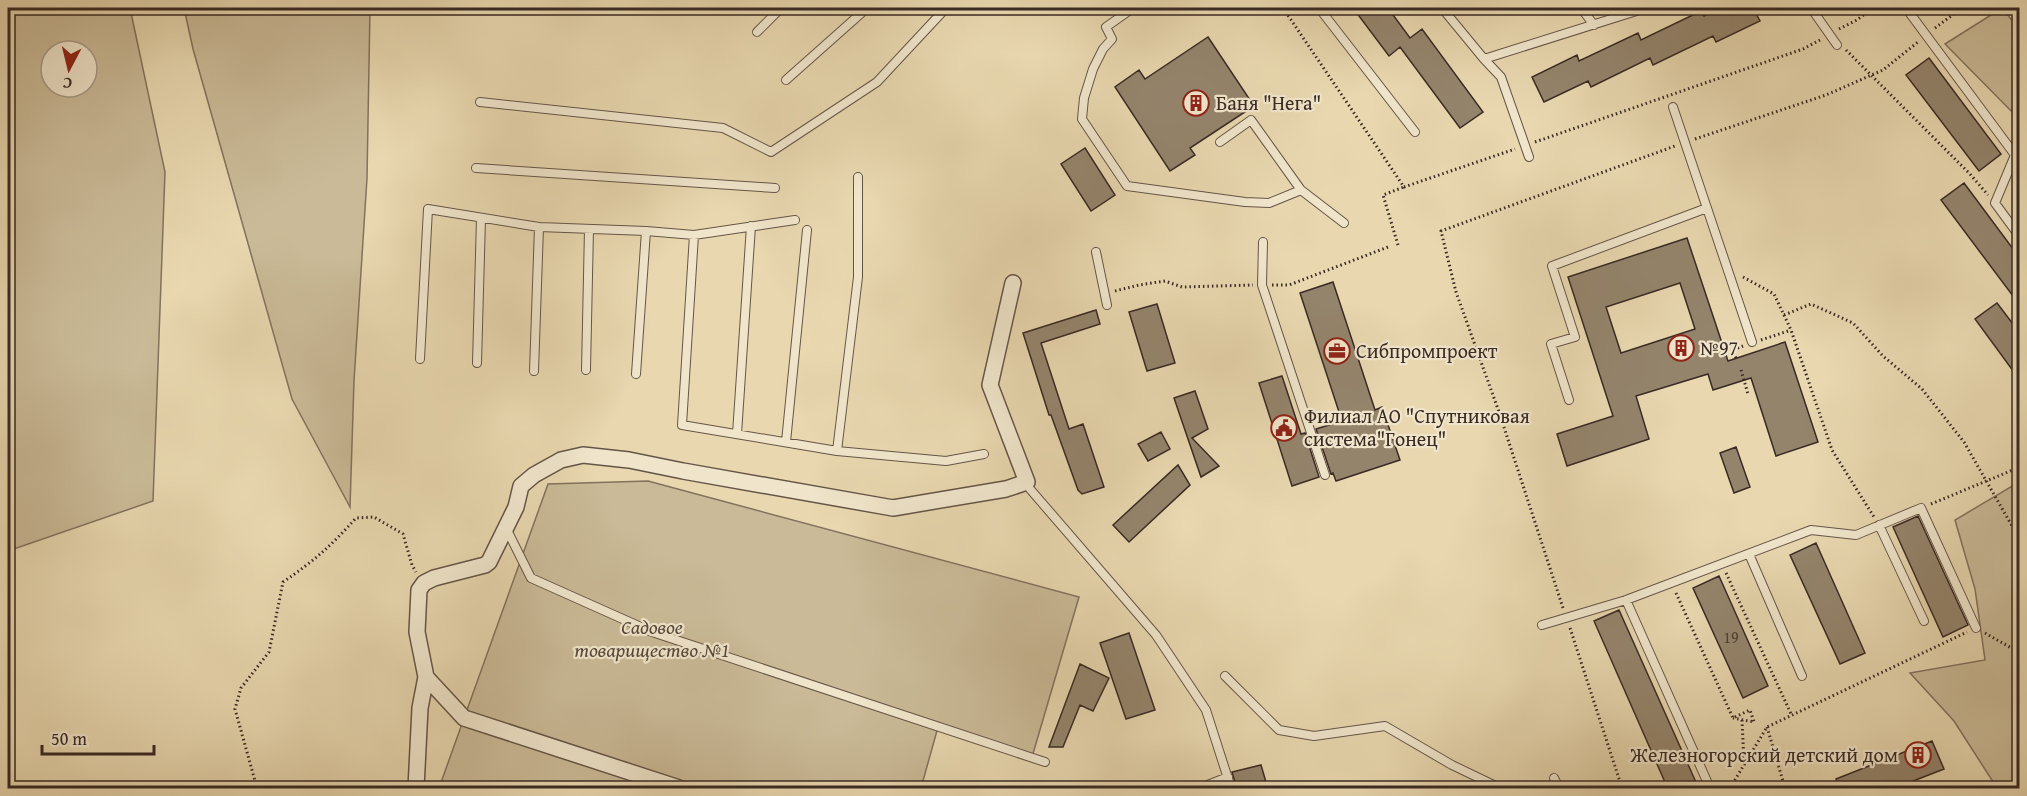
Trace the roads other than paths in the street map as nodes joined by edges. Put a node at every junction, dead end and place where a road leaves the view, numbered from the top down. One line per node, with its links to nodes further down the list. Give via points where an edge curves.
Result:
1 (781, 8): 12 (lane)
2 (867, 8): 15 (lane)
3 (946, 8): 16 (lane, via 877,82 771,152 723,128)
4 (1133, 8): 24 (lane, via 1106,27 1112,39 1093,69 1082,119 1126,186 1269,203)
5 (1319, 8): 18 (lane)
6 (1442, 8): 14 (lane)
7 (1581, 8): 11 (lane)
8 (1646, 8): 11 (lane)
9 (1811, 8): 13 (lane)
10 (1906, 8): 35 (lane, via 2015,155 1995,203)
11 (1594, 25): 14 (lane)
12 (757, 32)
13 (1837, 45)
14 (1484, 59): 20 (lane, via 1501,77)
15 (786, 80)
16 (480, 102)
17 (1673, 107): 25 (lane)
18 (1415, 132)
19 (1220, 142): 24 (lane, via 1251,120)
20 (1529, 157)
21 (476, 168): 23 (lane)
22 (858, 177): 49 (lane, via 858,277)
23 (775, 188)
24 (1301, 190): 28 (lane)
25 (1707, 208): 40 (lane); 46 (lane, via 1552,266 1575,337 1551,344)
26 (481, 218): 30 (lane); 41 (lane, via 428,209); 42 (lane)
27 (795, 220): 29 (lane)
28 (1344, 223)
29 (751, 226): 34 (lane); 47 (lane)
30 (539, 227): 31 (lane); 44 (lane)
31 (589, 229): 33 (lane); 43 (lane)
32 (807, 230): 48 (lane)
33 (646, 231): 34 (lane); 45 (lane)
34 (694, 235): 47 (lane, via 682,424)
35 (2019, 237)
36 (1263, 242): 51 (lane, via 1262,285)
37 (1096, 252): 39 (lane)
38 (1013, 283): 52 (street, via 990,385)
39 (1107, 305)
40 (1752, 342)
41 (420, 359)
42 (477, 363)
43 (586, 370)
44 (534, 371)
45 (636, 374)
46 (1569, 400)
47 (737, 434): 48 (lane)
48 (786, 442): 49 (lane)
49 (837, 451): 50 (lane, via 946,461)
50 (984, 454)
51 (1325, 475)
52 (1027, 482): 54 (street, via 893,508 584,455 561,460 528,479 521,486); 64 (lane, via 1156,635 1206,710)
53 (1879, 525): 55 (lane, via 1856,535 1811,530); 57 (lane); 59 (lane, via 1922,508)
54 (506, 526): 62 (street, via 485,565 434,578 419,590 416,613); 63 (lane, via 531,578 652,632)
55 (1749, 554): 56 (lane); 60 (lane)
56 (1626, 600): 58 (lane); 72 (lane)
57 (1924, 621)
58 (1542, 625)
59 (1976, 627)
60 (1802, 675)
61 (1225, 676): 70 (lane, via 1279,730 1314,736 1385,726)
62 (426, 677): 66 (street, via 420,708); 67 (street, via 464,718)
63 (1046, 762)
64 (1228, 777): 68 (lane); 69 (lane)
65 (1554, 778): 71 (lane)
66 (416, 789)
67 (679, 789)
68 (1200, 789)
69 (1231, 789)
70 (1500, 789)
71 (1559, 789)
72 (1710, 789)

